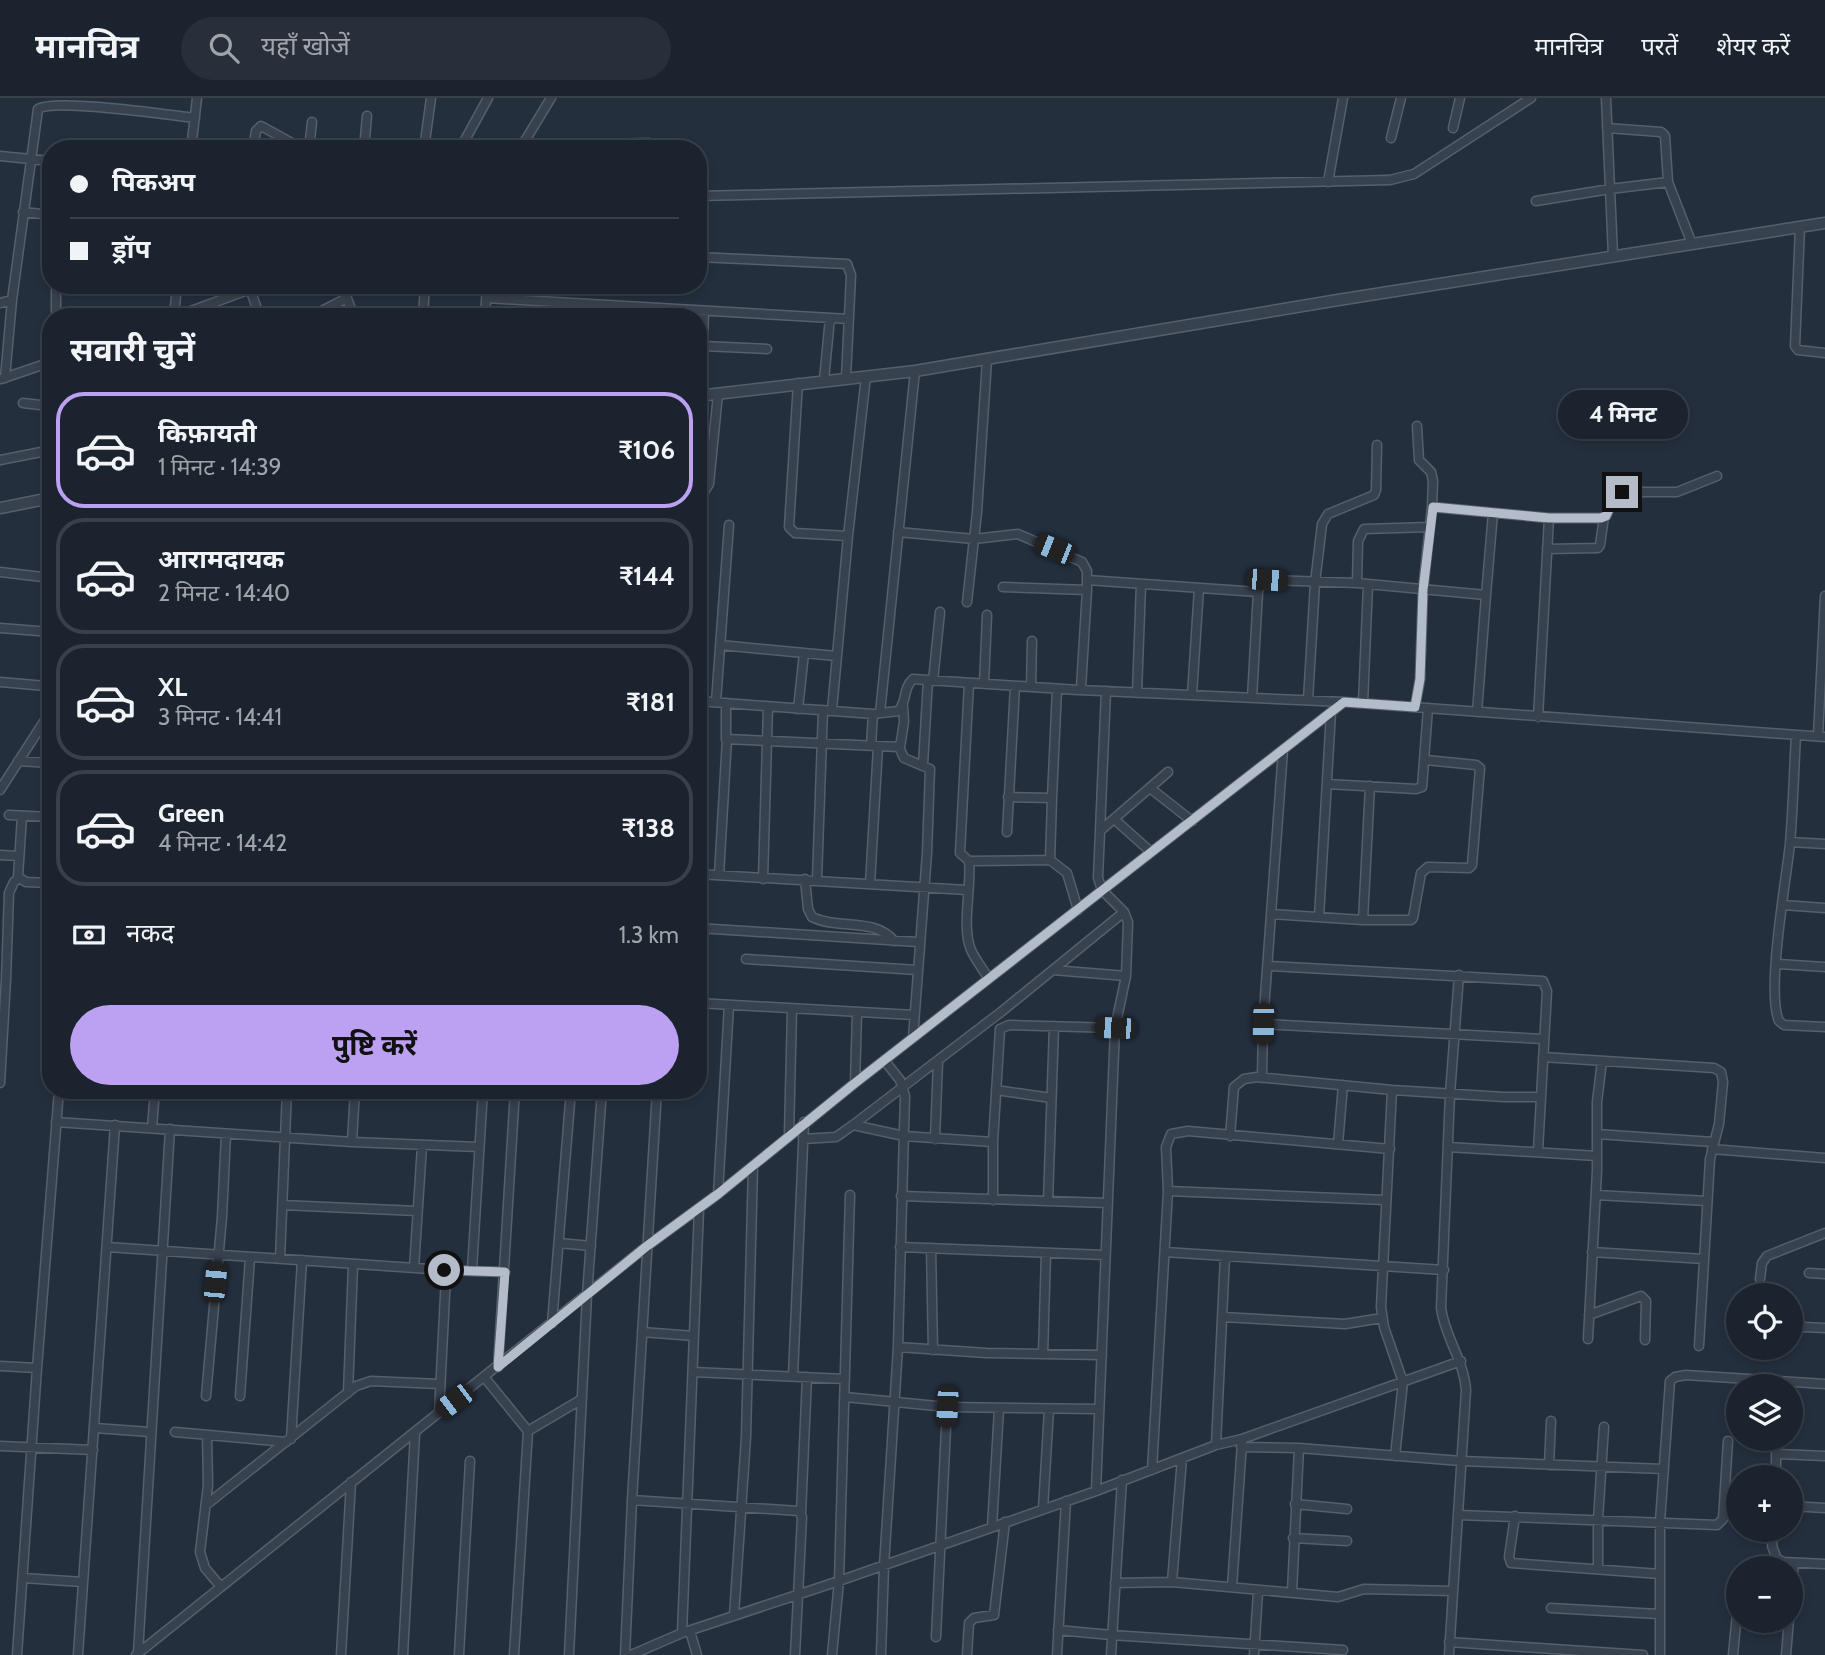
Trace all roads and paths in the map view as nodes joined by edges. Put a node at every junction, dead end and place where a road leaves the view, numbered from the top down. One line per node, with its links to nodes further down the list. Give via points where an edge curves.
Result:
1 (197, 98): 11 (street)
2 (431, 98): 21 (street)
3 (488, 98): 22 (street)
4 (551, 98): 23 (street)
5 (1343, 98): 27 (street)
6 (1401, 98): 15 (street)
7 (1460, 98): 13 (street)
8 (1531, 98): 27 (street, via 1414,174 1390,180)
9 (1606, 98): 14 (street)
10 (368, 116): 20 (street)
11 (195, 118): 16 (street); 25 (street, via 43,105 37,113)
12 (312, 122): 19 (street)
13 (1453, 128)
14 (1607, 128): 28 (street, via 1661,132 1666,142); 29 (street)
15 (1391, 138)
16 (192, 140)
17 (254, 140): 18 (street, via 261,126)
18 (287, 140)
19 (310, 140)
20 (365, 140)
21 (425, 140)
22 (465, 140)
23 (525, 140)
24 (0, 156): 25 (street)
25 (30, 159): 26 (street); 32 (street)
26 (42, 160)
27 (1328, 181): 30 (street)
28 (1668, 182): 29 (street); 36 (street)
29 (1610, 189): 31 (street); 37 (street)
30 (707, 195)
31 (1536, 201)
32 (23, 212): 33 (street); 44 (street)
33 (42, 214)
34 (1825, 223): 35 (street)
35 (1800, 227): 36 (street); 59 (street, via 1795,346)
36 (1692, 244): 37 (street)
37 (1613, 256): 60 (street)
38 (707, 257): 56 (street, via 847,264 851,275)
39 (234, 294): 48 (street)
40 (345, 294): 42 (street)
41 (486, 294): 43 (street)
42 (347, 298): 49 (street); 50 (street)
43 (486, 298): 46 (street); 51 (street)
44 (12, 300): 45 (street); 65 (street)
45 (0, 303)
46 (546, 303): 47 (street); 52 (street)
47 (596, 306): 53 (street)
48 (188, 308)
49 (328, 308)
50 (351, 308)
51 (485, 308)
52 (546, 308)
53 (612, 308)
54 (707, 312): 55 (street)
55 (830, 318): 56 (street); 66 (street)
56 (849, 319): 64 (street)
57 (707, 346): 58 (street)
58 (767, 349)
59 (1825, 353)
60 (986, 360): 62 (street); 88 (street)
61 (42, 365): 65 (street)
62 (915, 371): 63 (street); 86 (street)
63 (866, 376): 64 (street); 87 (street)
64 (846, 378): 66 (street)
65 (2, 379)
66 (824, 380): 67 (street)
67 (799, 383): 68 (street); 87 (street, via 789,527 795,533)
68 (718, 394): 69 (street); 77 (street)
69 (707, 395)
70 (23, 403): 71 (street)
71 (42, 404)
72 (1417, 426): 79 (street, via 1419,460 1433,481)
73 (1377, 445): 93 (street, via 1374,495 1325,517)
74 (42, 452): 75 (street)
75 (0, 460)
76 (1717, 476): 82 (street, via 1676,492 1622,492)
77 (707, 487)
78 (42, 500): 80 (street)
79 (1433, 507): 81 (street); 85 (street)
80 (0, 508)
81 (1493, 513): 83 (street); 102 (street)
82 (1604, 517): 83 (street); 89 (street, via 1598,548)
83 (1549, 518): 89 (street)
84 (729, 525): 111 (street)
85 (1430, 527): 94 (street, via 1364,528 1358,541); 100 (street)
86 (898, 532): 88 (street); 141 (street)
87 (848, 536): 113 (street)
88 (974, 539): 92 (street, via 1018,534 1082,562); 104 (street)
89 (1547, 549): 142 (street)
90 (0, 572): 91 (street)
91 (42, 577)
92 (1087, 580): 95 (street); 99 (street)
93 (1315, 583): 94 (street); 101 (street, via 1267,580); 127 (street)
94 (1356, 583): 96 (street)
95 (1141, 584): 98 (street); 124 (street)
96 (1368, 585): 100 (street); 132 (street)
97 (1003, 587): 99 (street)
98 (1199, 588): 101 (street); 125 (street)
99 (1087, 590): 122 (street)
100 (1423, 590): 102 (street); 135 (street)
101 (1258, 592): 126 (street)
102 (1486, 595): 140 (street)
103 (1825, 596): 109 (street)
104 (967, 602)
105 (940, 612): 114 (street)
106 (987, 615): 117 (street)
107 (0, 628): 108 (street)
108 (42, 631)
109 (1824, 636): 145 (street)
110 (1032, 641): 120 (street)
111 (720, 645): 112 (street); 129 (street)
112 (804, 653): 113 (street); 137 (street)
113 (836, 656): 138 (street)
114 (930, 680): 116 (street); 133 (street, via 908,683); 155 (street)
115 (0, 682): 118 (street)
116 (969, 683): 117 (street); 176 (street, via 960,853)
117 (984, 684): 119 (street)
118 (42, 686)
119 (1015, 686): 120 (street); 161 (street)
120 (1031, 687): 121 (street)
121 (1057, 688): 122 (street); 162 (street)
122 (1080, 690): 123 (street)
123 (1106, 691): 124 (street); 168 (street)
124 (1137, 693): 125 (street)
125 (1192, 695): 126 (street)
126 (1252, 698): 127 (street)
127 (1308, 700): 130 (street)
128 (707, 702): 129 (street)
129 (716, 702): 131 (street)
130 (1344, 702): 132 (street); 139 (street)
131 (726, 704): 134 (street); 146 (street)
132 (1363, 704): 135 (street)
133 (903, 706): 141 (street, via 895,713); 150 (street)
134 (768, 707): 137 (street); 147 (street)
135 (1415, 707): 136 (street)
136 (1428, 708): 140 (street); 152 (street)
137 (798, 709): 138 (street)
138 (828, 710): 141 (street); 148 (street)
139 (1331, 712): 151 (street); 157 (street)
140 (1477, 712): 142 (street)
141 (877, 713): 149 (street)
142 (1538, 717): 144 (street)
143 (42, 727): 153 (street)
144 (1796, 736): 145 (street); 170 (street)
145 (1822, 736)
146 (726, 740): 147 (street); 178 (street)
147 (766, 741): 148 (street); 180 (street)
148 (823, 743): 149 (street); 182 (street)
149 (874, 746): 150 (street); 184 (street)
150 (900, 747): 155 (street, via 904,758)
151 (1283, 750): 167 (street); 192 (street)
152 (1426, 760): 158 (street, via 1420,788); 194 (street, via 1480,768 1472,865 1424,870 1411,920)
153 (18, 761): 154 (street); 160 (street)
154 (42, 762)
155 (923, 765): 185 (street, via 931,772)
156 (1168, 772): 159 (street)
157 (1327, 783): 158 (street); 193 (street)
158 (1370, 786): 194 (street)
159 (1150, 788): 166 (street); 167 (street)
160 (0, 790)
161 (1008, 797): 162 (street); 169 (street)
162 (1052, 799): 175 (street)
163 (9, 815): 164 (street)
164 (22, 816): 165 (street); 174 (street)
165 (42, 817)
166 (1114, 819): 168 (street); 172 (street)
167 (1192, 821): 172 (street)
168 (1101, 830): 187 (street, via 1098,878)
169 (1007, 832)
170 (1790, 842): 171 (street); 188 (street)
171 (1825, 844)
172 (1151, 852): 187 (street)
173 (0, 855): 174 (street)
174 (19, 856): 179 (street)
175 (1050, 860): 176 (street); 190 (street, via 1067,873)
176 (969, 861): 186 (street)
177 (707, 874): 178 (street)
178 (719, 875): 180 (street)
179 (19, 878): 183 (street); 196 (street, via 9,893)
180 (763, 879): 181 (street)
181 (805, 879): 182 (street); 197 (street, via 812,917 833,925 884,930)
182 (817, 879): 184 (street)
183 (42, 883)
184 (870, 884): 185 (street)
185 (924, 887): 186 (street); 198 (street)
186 (967, 890): 207 (street, via 971,949)
187 (1102, 890): 190 (street); 191 (street)
188 (1783, 905): 189 (street); 200 (street)
189 (1825, 908)
190 (1079, 910): 207 (street)
191 (1124, 912): 204 (street); 206 (street, via 1128,922)
192 (1271, 914): 193 (street); 201 (street)
193 (1319, 917): 194 (street)
194 (1363, 920)
195 (707, 929): 197 (street)
196 (4, 932): 225 (street)
197 (894, 941): 198 (street)
198 (918, 942): 203 (street)
199 (746, 959): 203 (street)
200 (1777, 964): 202 (street); 215 (street, via 1775,1007 1779,1021)
201 (1268, 966): 205 (street); 213 (street)
202 (1825, 967)
203 (917, 970): 212 (street)
204 (1053, 970): 206 (street); 222 (street)
205 (1459, 975): 217 (street); 219 (street, via 1543,981 1547,991)
206 (1126, 976): 216 (street)
207 (988, 978): 218 (street)
208 (707, 1004): 209 (street)
209 (729, 1005): 210 (street); 270 (street)
210 (792, 1010): 211 (street); 250 (street)
211 (857, 1013): 212 (street); 226 (street)
212 (914, 1015): 218 (street)
213 (1263, 1024): 217 (street); 224 (street)
214 (1054, 1026): 216 (street); 229 (street, via 1000,1029); 233 (street)
215 (1825, 1027)
216 (1115, 1028): 278 (street)
217 (1454, 1035): 219 (street); 231 (street)
218 (913, 1038): 221 (street)
219 (1544, 1039): 220 (street)
220 (1542, 1058): 223 (street); 232 (street)
221 (884, 1060): 226 (street); 228 (street)
222 (937, 1061): 228 (street); 256 (street)
223 (1602, 1061): 251 (street); 260 (street, via 1718,1069 1723,1082)
224 (1262, 1079): 227 (street); 254 (street, via 1244,1079 1234,1087)
225 (0, 1083)
226 (855, 1083): 244 (street)
227 (1343, 1085): 230 (street); 259 (street)
228 (904, 1088): 246 (street); 253 (street)
229 (996, 1090): 233 (street); 258 (street)
230 (1392, 1090): 231 (street); 264 (street)
231 (1450, 1094): 232 (street); 263 (street)
232 (1540, 1097): 265 (street)
233 (1051, 1098): 277 (street)
234 (58, 1099): 243 (street)
235 (154, 1099): 247 (street)
236 (287, 1099): 252 (street)
237 (354, 1099): 257 (street)
238 (482, 1099): 262 (street)
239 (515, 1099): 306 (street)
240 (570, 1099): 283 (street)
241 (601, 1099): 284 (street)
242 (656, 1099): 285 (street)
243 (56, 1122): 245 (street); 329 (street)
244 (804, 1122): 250 (street); 255 (street)
245 (115, 1125): 247 (street); 286 (street)
246 (853, 1125): 253 (street); 255 (street, via 836,1137)
247 (152, 1128): 248 (street)
248 (170, 1129): 249 (street); 289 (street)
249 (226, 1134): 252 (street); 294 (street)
250 (789, 1134): 268 (street)
251 (1597, 1134): 260 (street); 266 (street)
252 (285, 1136): 257 (street); 279 (street)
253 (904, 1136): 256 (street); 273 (street)
254 (1230, 1136): 259 (street); 269 (street, via 1188,1131 1171,1134 1166,1147)
255 (803, 1139): 332 (street)
256 (935, 1139): 258 (street)
257 (352, 1142): 261 (street)
258 (993, 1142): 274 (street)
259 (1338, 1144): 264 (street)
260 (1712, 1145): 267 (street); 276 (street)
261 (422, 1146): 262 (street); 281 (street)
262 (479, 1147): 304 (street)
263 (1448, 1147): 265 (street); 305 (street)
264 (1390, 1149): 275 (street)
265 (1538, 1152): 266 (street)
266 (1597, 1156): 272 (street)
267 (1825, 1158)
268 (753, 1166): 270 (street); 331 (street)
269 (1168, 1191): 275 (street); 290 (street)
270 (718, 1194): 280 (street)
271 (850, 1195): 335 (street)
272 (1596, 1195): 276 (street); 291 (street)
273 (901, 1196): 274 (street); 287 (street)
274 (993, 1200): 277 (street)
275 (1385, 1200): 300 (street)
276 (1707, 1200): 298 (street)
277 (1048, 1201): 278 (street)
278 (1108, 1203): 293 (street)
279 (282, 1205): 281 (street); 297 (street)
280 (699, 1209): 285 (street); 318 (street)
281 (417, 1211): 302 (street)
282 (1825, 1233): 309 (street, via 1772,1253 1762,1263)
283 (559, 1243): 284 (street); 314 (street)
284 (591, 1246): 310 (street)
285 (647, 1246): 310 (street); 317 (street)
286 (107, 1247): 289 (street); 352 (street)
287 (900, 1247): 288 (street); 322 (street)
288 (931, 1248): 292 (street); 323 (street)
289 (163, 1251): 294 (street); 354 (street)
290 (1165, 1252): 295 (street); 375 (street)
291 (1592, 1252): 298 (street); 311 (street)
292 (1046, 1253): 293 (street); 324 (street)
293 (1104, 1255): 325 (street)
294 (218, 1256): 296 (street); 340 (street)
295 (1225, 1256): 300 (street); 312 (street)
296 (250, 1258): 297 (street); 341 (street)
297 (280, 1259): 299 (street)
298 (1704, 1259): 321 (street)
299 (302, 1260): 301 (street); 358 (street)
300 (1382, 1264): 305 (street); 313 (street)
301 (353, 1265): 302 (street); 339 (street)
302 (414, 1268): 303 (street)
303 (444, 1270): 304 (street); 337 (street)
304 (472, 1270): 306 (street)
305 (1444, 1270): 326 (street, via 1443,1318)
306 (505, 1272): 328 (street)
307 (1809, 1273): 308 (street)
308 (1825, 1274)
309 (1760, 1279)
310 (587, 1295): 314 (street); 343 (street)
311 (1589, 1315): 319 (street); 320 (street, via 1641,1296 1646,1301)
312 (1223, 1317): 313 (street, via 1338,1324); 360 (street)
313 (1382, 1318): 336 (street)
314 (552, 1323): 328 (street)
315 (1803, 1327): 316 (street)
316 (1825, 1328)
317 (642, 1332): 318 (street); 380 (street)
318 (694, 1336): 330 (street)
319 (1588, 1339)
320 (1645, 1340)
321 (1699, 1346)
322 (898, 1347): 323 (street); 344 (street)
323 (933, 1350): 324 (street)
324 (1043, 1354): 325 (street)
325 (1102, 1355): 348 (street)
326 (1461, 1361): 336 (street); 371 (street, via 1466,1390)
327 (0, 1366): 329 (street)
328 (498, 1367): 334 (street)
329 (37, 1368): 362 (street)
330 (693, 1372): 331 (street); 383 (street)
331 (748, 1374): 332 (street); 386 (street)
332 (793, 1376): 333 (street)
333 (807, 1377): 335 (street); 391 (street)
334 (485, 1378): 349 (street); 353 (street)
335 (845, 1379): 342 (street)
336 (1404, 1382): 359 (street); 367 (street)
337 (439, 1384): 339 (street, via 371,1381); 349 (street)
338 (1825, 1384): 376 (street, via 1675,1377 1668,1388)
339 (348, 1392): 358 (street)
340 (206, 1396)
341 (240, 1396)
342 (845, 1397): 344 (street); 407 (street)
343 (582, 1399): 353 (street); 437 (street)
344 (894, 1402): 345 (street); 403 (street)
345 (947, 1407): 346 (street); 400 (street)
346 (999, 1409): 347 (street); 397 (street)
347 (1049, 1409): 348 (street); 389 (street)
348 (1098, 1409): 379 (street)
349 (439, 1412): 356 (street)
350 (1551, 1421): 372 (street)
351 (1604, 1427): 374 (street)
352 (95, 1428): 354 (street); 364 (street)
353 (528, 1431): 436 (street)
354 (150, 1432): 430 (street)
355 (175, 1432): 357 (street)
356 (415, 1433): 378 (street); 434 (street)
357 (208, 1435): 358 (street); 384 (street)
358 (288, 1440): 384 (street)
359 (1242, 1443): 360 (street); 363 (street); 412 (street)
360 (1216, 1445): 369 (street)
361 (0, 1446): 362 (street)
362 (32, 1447): 364 (street); 406 (street)
363 (1298, 1448): 367 (street); 382 (street)
364 (93, 1450): 408 (street)
365 (1727, 1451): 385 (street)
366 (1776, 1454): 368 (street); 373 (street)
367 (1395, 1456): 371 (street)
368 (1825, 1456)
369 (1182, 1458): 375 (street); 409 (street)
370 (470, 1461): 435 (street)
371 (1461, 1461): 372 (street); 392 (street)
372 (1549, 1465): 374 (street)
373 (1776, 1465)
374 (1601, 1467): 376 (street); 394 (street)
375 (1152, 1469): 377 (street)
376 (1664, 1469): 396 (street)
377 (1122, 1480): 379 (street); 410 (street)
378 (351, 1482): 411 (street); 433 (street)
379 (1096, 1491): 381 (street)
380 (632, 1500): 383 (street); 438 (street)
381 (1066, 1501): 389 (street); 420 (street)
382 (1295, 1503): 390 (street); 398 (street)
383 (687, 1504): 386 (street); 421 (street)
384 (206, 1505): 411 (street, via 201,1560)
385 (1724, 1505): 396 (street, via 1717,1525)
386 (742, 1506): 391 (street, via 794,1509); 419 (street)
387 (1803, 1507): 388 (street)
388 (1825, 1508)
389 (1043, 1509): 395 (street)
390 (1347, 1509)
391 (801, 1514): 416 (street)
392 (1459, 1515): 393 (street); 414 (street)
393 (1515, 1516): 394 (street); 404 (street, via 1511,1563)
394 (1598, 1520): 396 (street); 404 (street)
395 (1005, 1522): 397 (street); 444 (street, via 994,1615 968,1623)
396 (1660, 1522): 405 (street)
397 (992, 1527): 400 (street)
398 (1293, 1538): 399 (street); 415 (street)
399 (1347, 1541)
400 (941, 1545): 403 (street); 425 (street)
401 (1803, 1563): 402 (street)
402 (1825, 1564)
403 (884, 1566): 407 (street); 443 (street)
404 (1598, 1569): 405 (street)
405 (1660, 1574): 418 (street)
406 (23, 1578): 408 (street); 431 (street)
407 (839, 1581): 416 (street); 442 (street)
408 (83, 1582): 432 (street)
409 (1172, 1582): 410 (street); 412 (street)
410 (1115, 1583): 424 (street)
411 (222, 1587): 430 (street)
412 (1232, 1587): 413 (street)
413 (1258, 1591): 415 (street); 427 (street)
414 (1453, 1591): 415 (street, via 1364,1589 1338,1597); 426 (street)
415 (1292, 1592)
416 (796, 1595): 419 (street); 441 (street)
417 (1551, 1608): 418 (street)
418 (1658, 1614): 450 (street)
419 (734, 1616): 421 (street)
420 (1058, 1630): 424 (street); 445 (street)
421 (686, 1632): 439 (street); 440 (street)
422 (1735, 1633): 451 (street)
423 (1788, 1633): 452 (street)
424 (1111, 1635): 427 (street); 446 (street)
425 (936, 1637)
426 (1449, 1642): 429 (street); 448 (street)
427 (1255, 1645): 428 (street); 447 (street)
428 (1343, 1650)
429 (1533, 1651): 449 (street)
430 (137, 1654)
431 (18, 1655)
432 (78, 1655)
433 (341, 1655)
434 (403, 1655)
435 (459, 1655)
436 (514, 1655)
437 (569, 1655)
438 (625, 1655)
439 (631, 1655)
440 (697, 1655)
441 (795, 1655)
442 (832, 1655)
443 (881, 1655)
444 (967, 1655)
445 (1057, 1655)
446 (1111, 1655)
447 (1254, 1655)
448 (1449, 1655)
449 (1643, 1655)
450 (1660, 1655)
451 (1733, 1655)
452 (1786, 1655)

